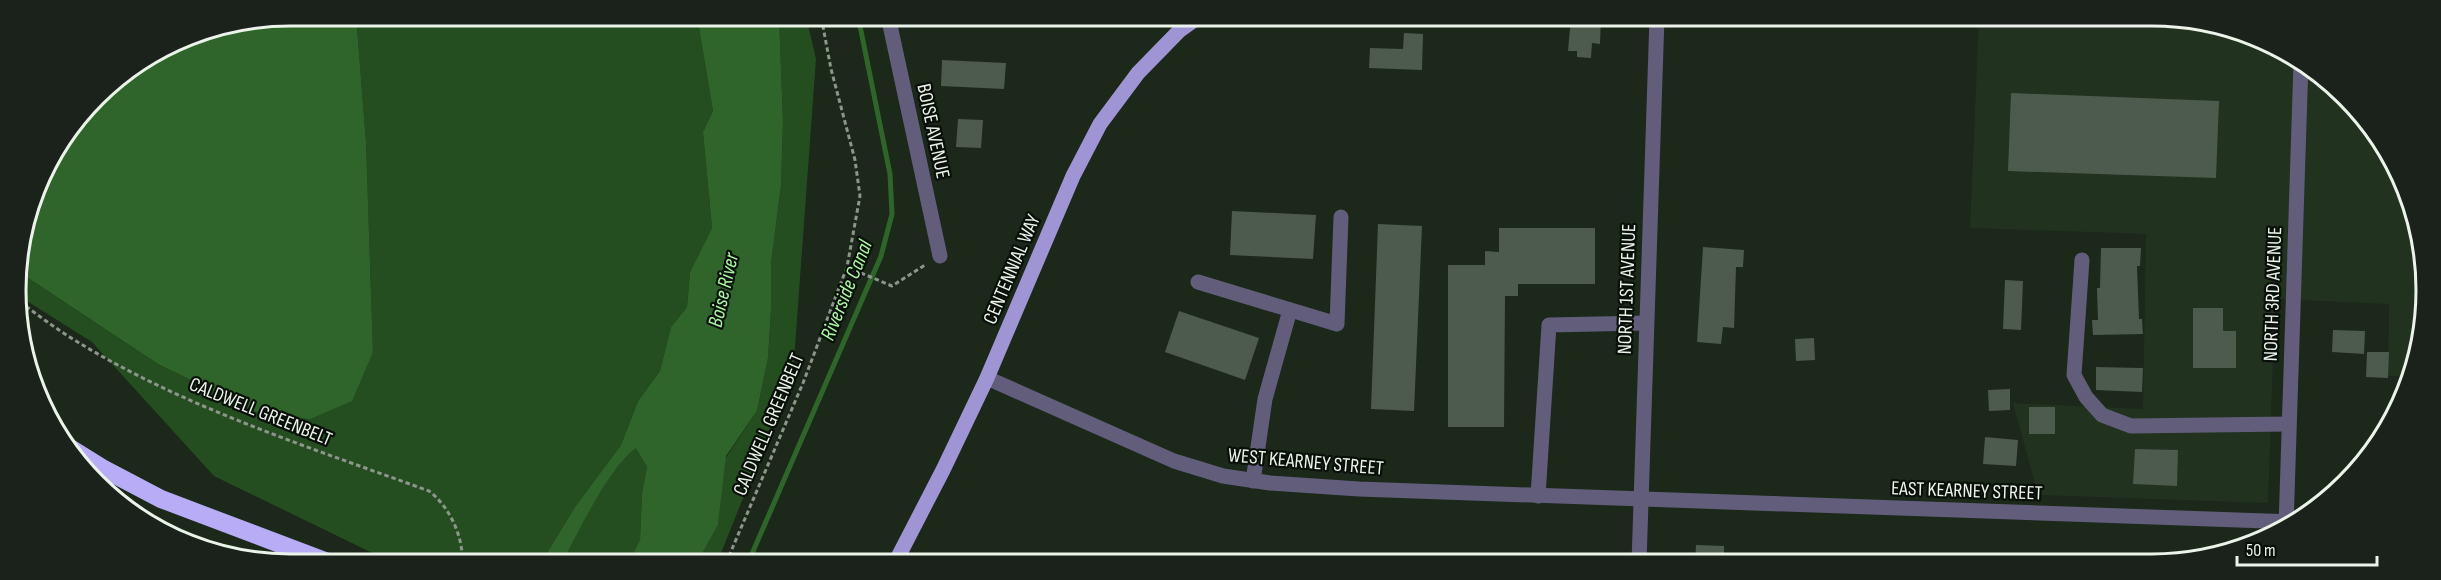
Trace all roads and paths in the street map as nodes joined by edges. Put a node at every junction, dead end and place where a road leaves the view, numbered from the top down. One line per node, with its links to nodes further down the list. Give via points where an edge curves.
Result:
1 (823, 26): 9 (path, CALDWELL GREENBELT, via 860,196)
2 (890, 26): 7 (street, BOISE AVENUE)
3 (1186, 26): 14 (main road, CENTENNIAL WAY, via 1138,73 1100,124 1073,176)
4 (1657, 26): 13 (street, NORTH 1ST AVENUE)
5 (2301, 72): 15 (street, NORTH 3RD AVENUE)
6 (1341, 217): 12 (street, via 1337,324)
7 (939, 256): 9 (path, via 892,286)
8 (2082, 260): 15 (street, via 2074,375 2085,397 2102,416 2131,426)
9 (847, 267): 24 (path, CALDWELL GREENBELT, via 803,383)
10 (1198, 282): 12 (street)
11 (26, 306): 23 (path, CALDWELL GREENBELT, via 74,340 219,413 429,491 439,498 452,519)
12 (1290, 310): 17 (street, via 1265,399)
13 (1646, 323): 18 (street, via 1549,325); 19 (street, NORTH 1ST AVENUE)
14 (987, 378): 17 (street, WEST KEARNEY STREET, via 1174,460 1223,476); 25 (main road, CENTENNIAL WAY)
15 (2289, 424): 20 (street, NORTH 3RD AVENUE)
16 (85, 457): 22 (highway, via 161,499)
17 (1253, 480): 18 (street, WEST KEARNEY STREET, via 1359,489)
18 (1538, 496): 19 (street, WEST KEARNEY STREET)
19 (1640, 499): 21 (street, EAST KEARNEY STREET); 26 (street, NORTH 1ST AVENUE)
20 (2288, 516)
21 (2275, 523)
22 (306, 554)
23 (462, 554)
24 (730, 554)
25 (900, 554)
26 (1639, 554)

